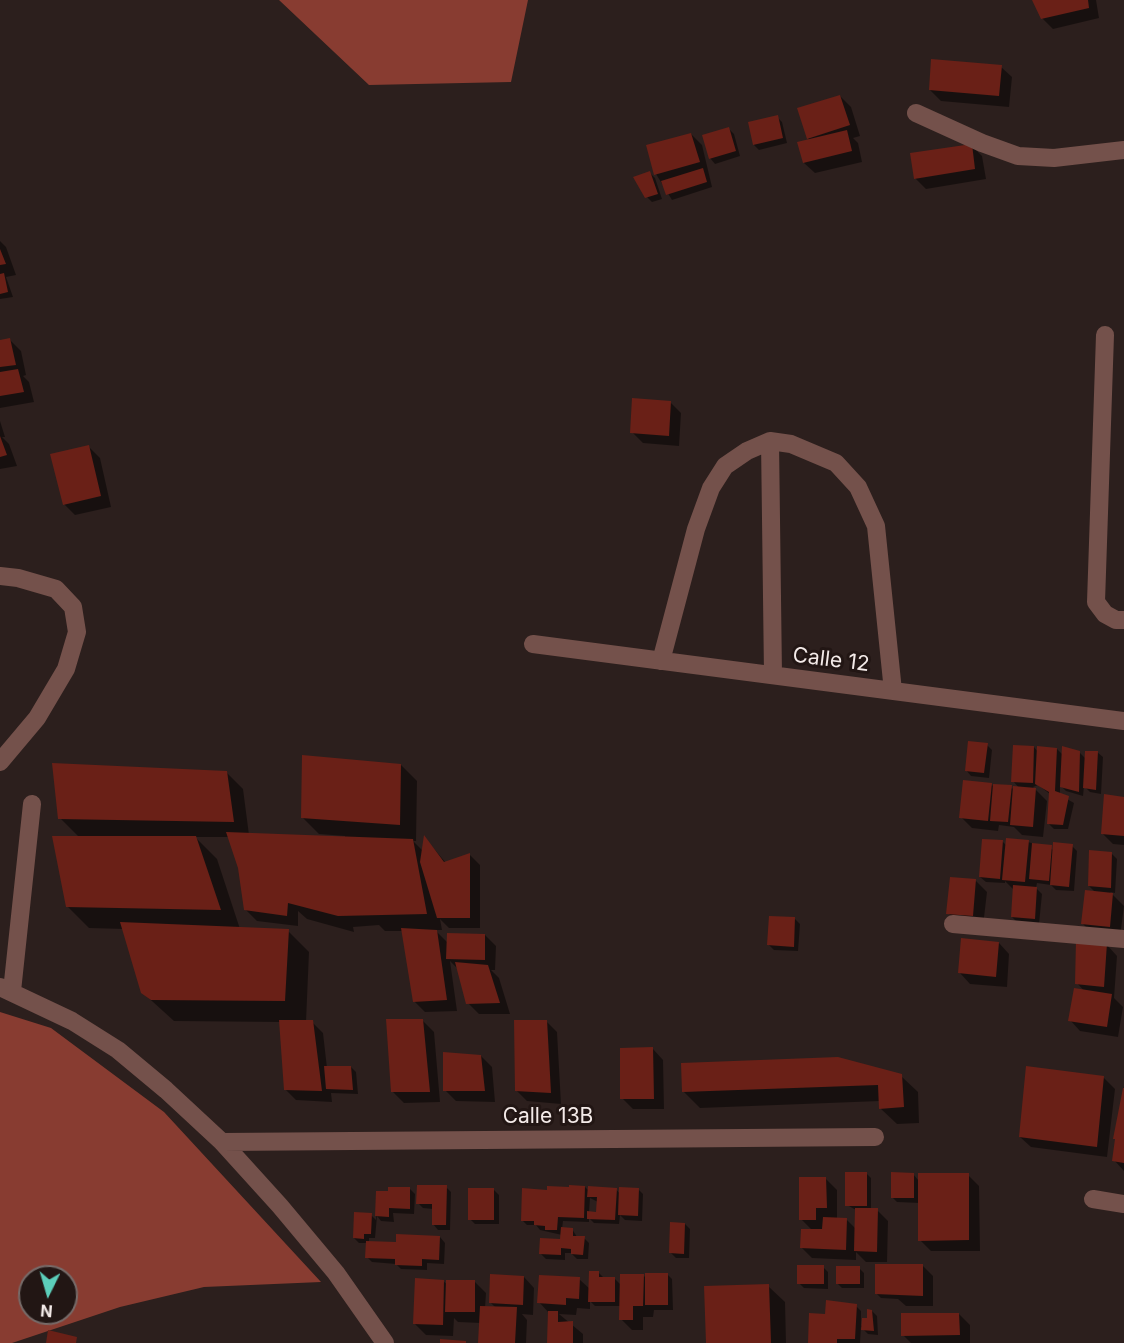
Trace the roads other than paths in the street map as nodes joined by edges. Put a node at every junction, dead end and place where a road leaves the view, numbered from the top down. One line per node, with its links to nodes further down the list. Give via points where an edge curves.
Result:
1 (916, 113): 2 (street, via 1018,156 1054,158)
2 (1124, 150)
3 (1105, 335): 6 (street, via 1096,602 1105,614)
4 (770, 441): 8 (street, via 725,466 711,488 696,529); 9 (street); 10 (street, via 791,444 836,463 858,487 876,526)
5 (0, 576): 12 (street, via 56,589 73,607 77,632 66,669 37,718)
6 (1124, 620)
7 (532, 644): 8 (street, Calle 12)
8 (661, 661): 9 (street, Calle 12)
9 (773, 675): 10 (street, Calle 12)
10 (893, 691): 11 (street, Calle 12)
11 (1124, 721)
12 (0, 762)
13 (32, 804): 16 (street)
14 (953, 924): 15 (street)
15 (1124, 939)
16 (6, 989): 18 (street, via 72,1021 117,1050)
17 (874, 1137): 18 (street, Calle 13B)
18 (222, 1142): 21 (street, via 336,1273)
19 (1093, 1199): 20 (street)
20 (1124, 1204)
21 (385, 1343)

